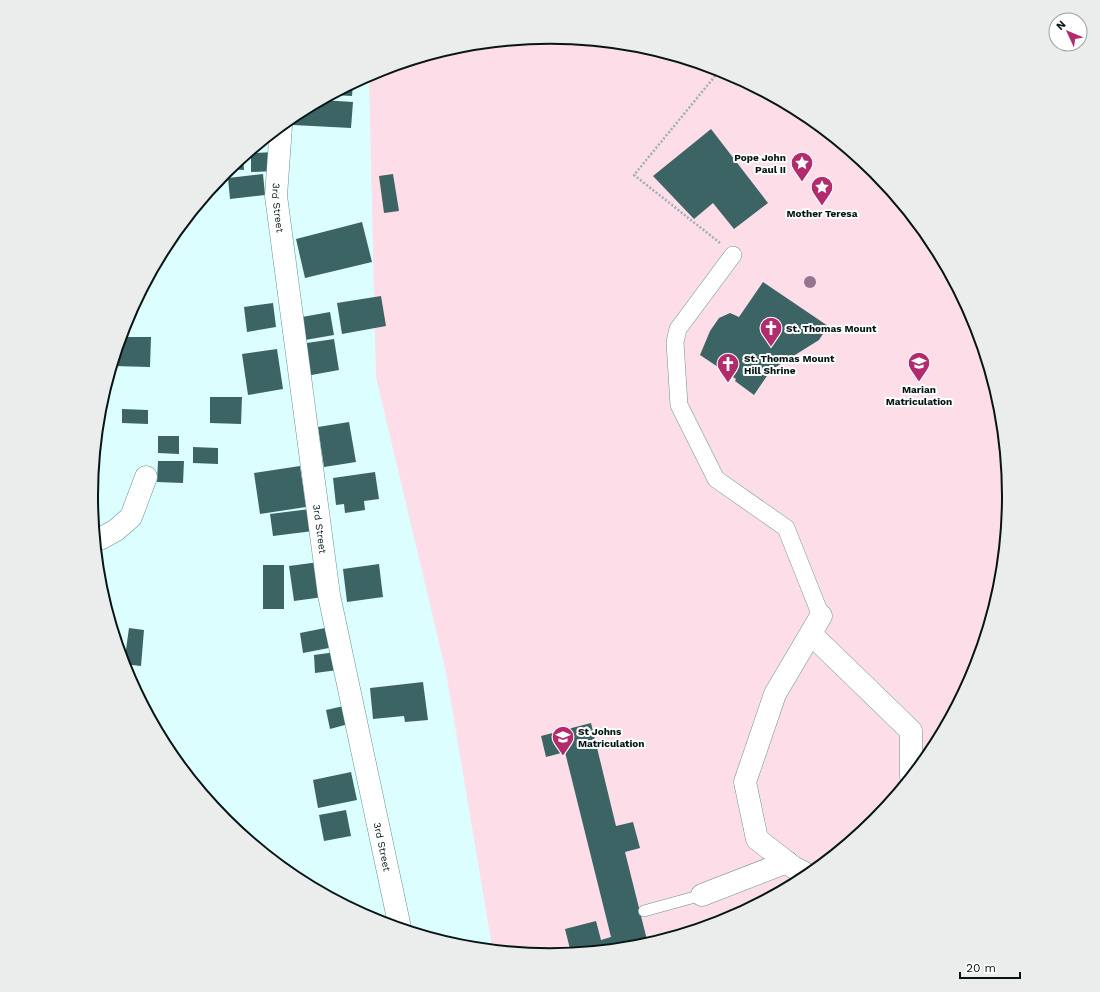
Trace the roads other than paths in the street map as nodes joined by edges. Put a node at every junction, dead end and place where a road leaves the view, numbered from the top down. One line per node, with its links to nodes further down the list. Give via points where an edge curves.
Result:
1 (280, 133): 11 (street, 3rd Street, via 276,196 329,595)
2 (733, 255): 5 (street, via 678,329 675,342 679,405 716,480 786,528)
3 (146, 477): 4 (street, via 131,517 116,530)
4 (100, 538)
5 (816, 625): 6 (street, via 911,731); 7 (street, via 775,694 745,782 757,839)
6 (912, 767)
7 (786, 862): 8 (street); 9 (street)
8 (802, 871)
9 (702, 895): 10 (lane)
10 (644, 911)
11 (399, 922)

